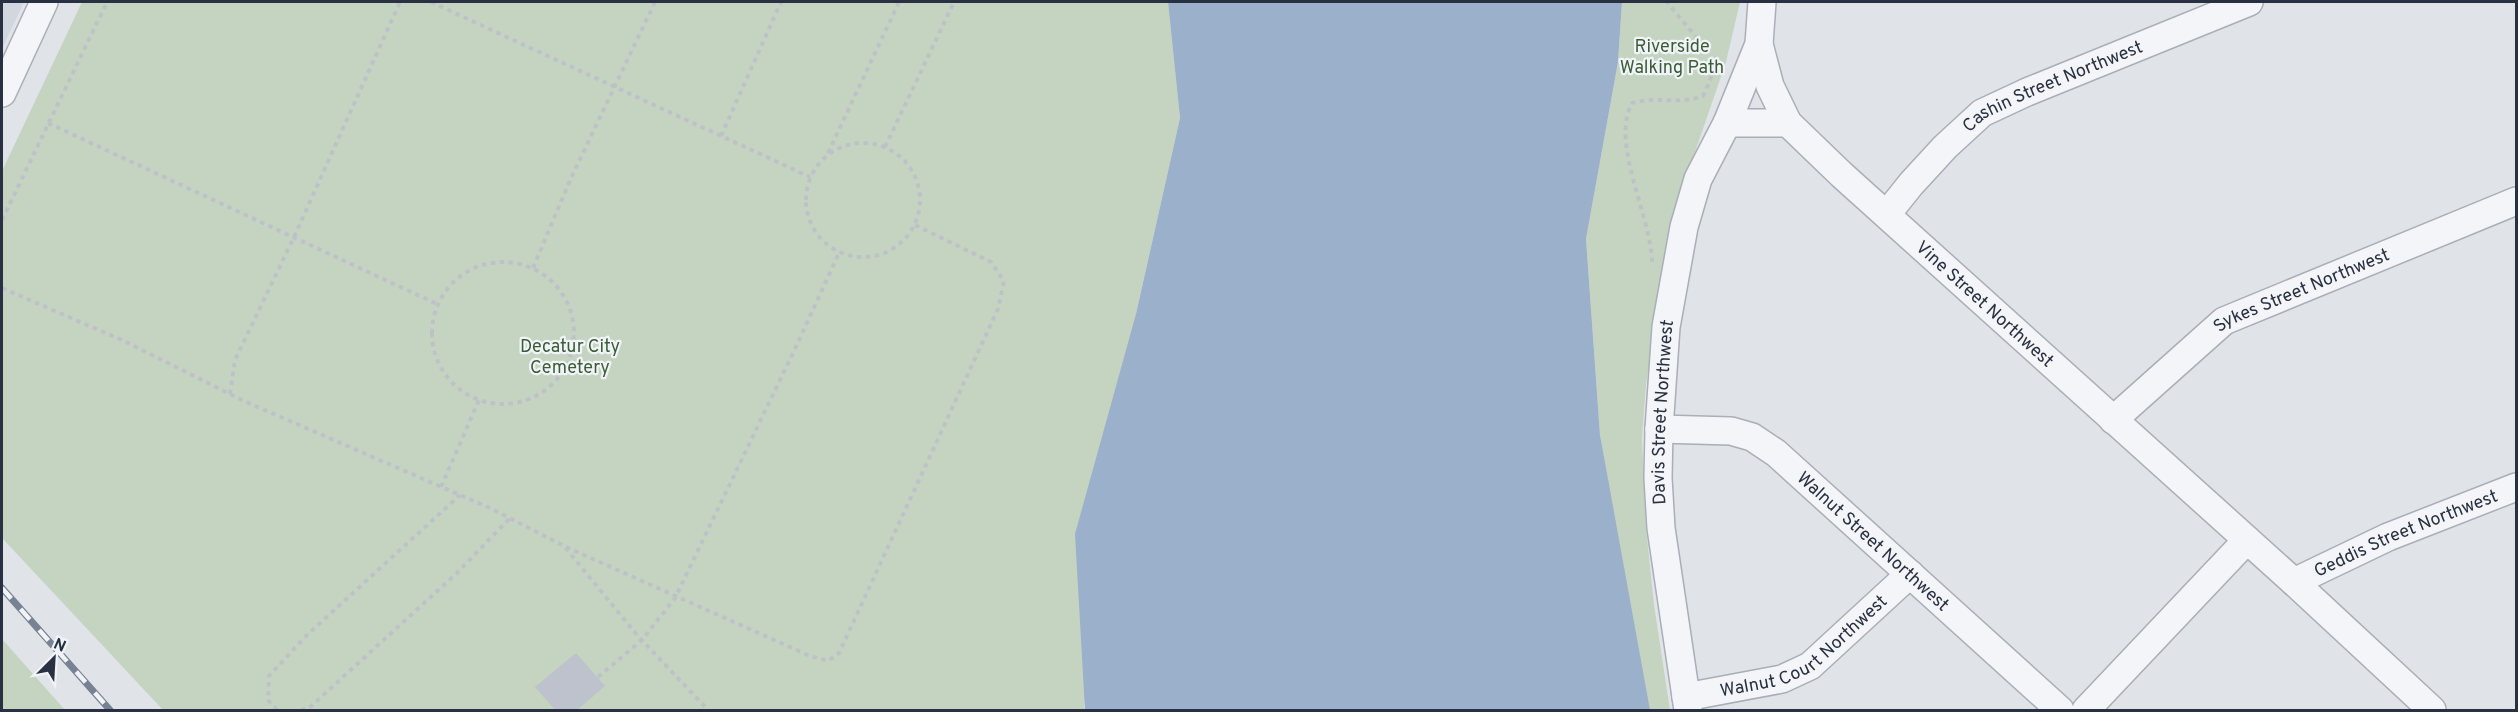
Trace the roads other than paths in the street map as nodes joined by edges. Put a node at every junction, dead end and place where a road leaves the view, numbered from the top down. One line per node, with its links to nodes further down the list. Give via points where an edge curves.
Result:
1 (44, 2): 5 (street)
2 (1762, 2): 4 (street, Davis Street Northwest)
3 (2249, 2): 10 (street, Cashin Street Northwest, via 1982,113 1945,147)
4 (1758, 44): 6 (street, Davis Street Northwest); 8 (street, Vine Street Northwest, via 1770,86)
5 (2, 93)
6 (1737, 94): 7 (street, Davis Street Northwest); 8 (street)
7 (1727, 123): 8 (street); 12 (street, Davis Street Northwest, via 1698,179 1684,227 1666,327)
8 (1788, 123): 10 (street, Vine Street Northwest)
9 (2517, 201): 11 (street, Sykes Street Northwest, via 2224,321)
10 (1887, 214): 11 (street, Vine Street Northwest)
11 (2113, 420): 14 (street, Vine Street Northwest)
12 (1659, 429): 15 (street, Walnut Street Northwest, via 1731,431 1752,437 1776,453); 17 (street, Davis Street Northwest, via 1661,528)
13 (2517, 487): 16 (street, Geddis Street Northwest, via 2388,537)
14 (2247, 540): 16 (street, Vine Street Northwest); 19 (street)
15 (1910, 574): 17 (street, Walnut Court Northwest, via 1810,666 1782,679); 18 (street, Walnut Street Northwest)
16 (2294, 582): 20 (street)
17 (1687, 704)
18 (2060, 711)
19 (2086, 711)
20 (2432, 711)

